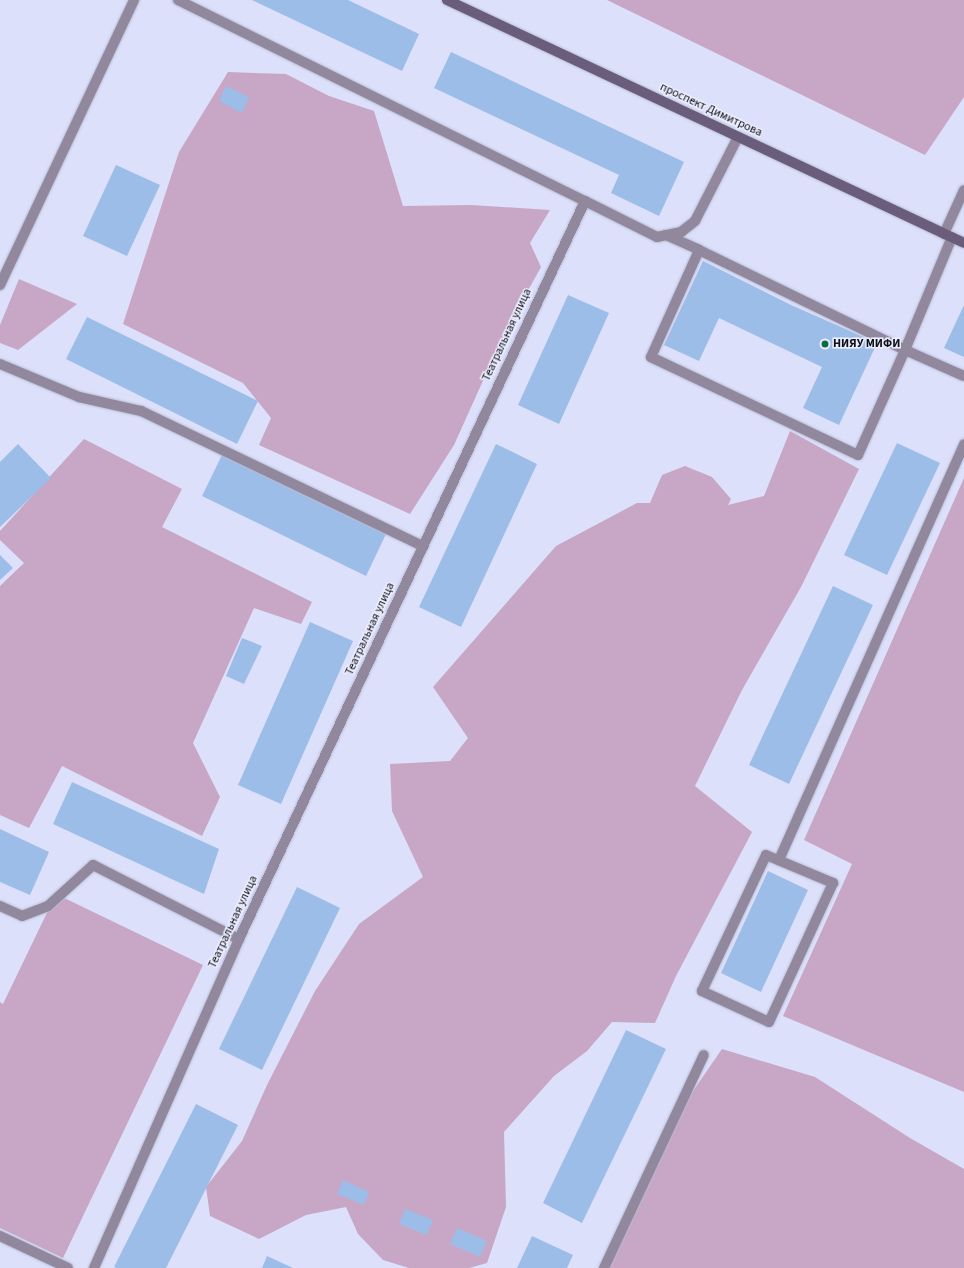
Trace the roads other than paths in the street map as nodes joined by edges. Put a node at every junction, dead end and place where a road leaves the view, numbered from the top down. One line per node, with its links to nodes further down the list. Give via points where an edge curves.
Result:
1 (134, 0): 11 (street)
2 (178, 0): 6 (street)
3 (447, 0): 4 (main road, проспект Димитрова)
4 (738, 137): 7 (street, via 695,221 681,232); 8 (main road, проспект Димитрова)
5 (964, 190): 8 (street)
6 (585, 201): 7 (street, via 657,237); 16 (street, Театральная улица)
7 (666, 235): 10 (street)
8 (948, 235): 9 (main road, проспект Димитрова); 12 (street)
9 (964, 243)
10 (699, 250): 12 (street); 12 (street, via 651,357 858,455)
11 (0, 285)
12 (905, 350): 14 (street)
13 (0, 364): 16 (street, via 79,397 141,411)
14 (964, 376)
15 (964, 444): 17 (street)
16 (423, 546): 19 (street, Театральная улица)
17 (779, 860): 17 (street, via 833,883 769,1022 702,990 766,855)
18 (0, 906): 19 (street, via 22,916 48,906 93,865)
19 (239, 939): 23 (street, Театральная улица)
20 (704, 1055): 24 (street)
21 (0, 1236): 22 (street)
22 (68, 1268)
23 (94, 1268)
24 (604, 1268)

